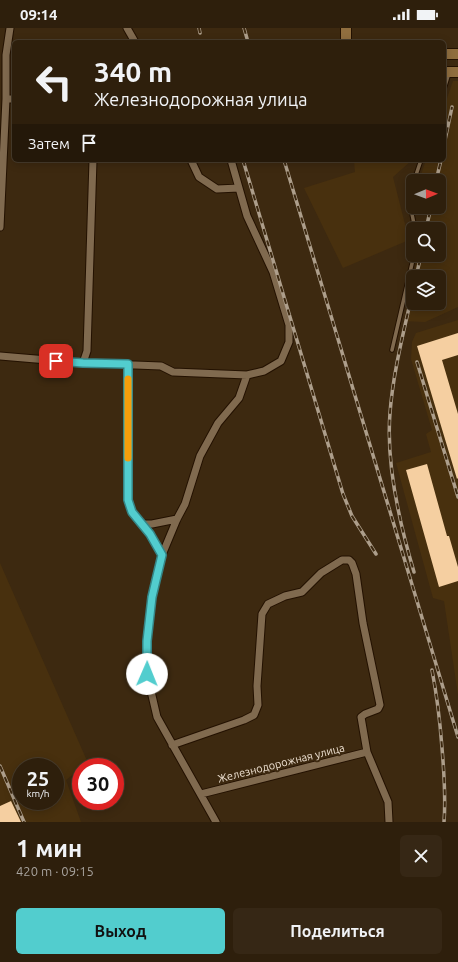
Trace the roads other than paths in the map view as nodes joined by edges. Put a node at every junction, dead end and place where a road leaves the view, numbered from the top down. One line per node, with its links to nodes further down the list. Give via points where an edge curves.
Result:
1 (10, 28): 10 (street, via 6,55)
2 (127, 28): 4 (street)
3 (346, 28): 5 (street)
4 (134, 40)
5 (346, 40)
6 (446, 54): 7 (street)
7 (458, 54)
8 (450, 72): 9 (lane)
9 (446, 83)
10 (6, 99): 11 (street); 18 (street)
11 (12, 99)
12 (92, 162): 22 (street, via 87,351)
13 (192, 162): 17 (street, via 199,177 217,189)
14 (232, 162): 17 (street)
15 (420, 162): 16 (lane)
16 (416, 174)
17 (239, 188): 24 (street, via 246,216 273,272 288,325 289,342 281,362 264,372)
18 (0, 227)
19 (412, 262): 20 (lane)
20 (392, 350)
21 (0, 356): 22 (street)
22 (83, 363): 23 (street)
23 (128, 364): 24 (street, via 161,366 173,372); 26 (street, via 128,500 132,512)
24 (247, 375): 25 (street, via 239,398 218,424 200,456 185,504)
25 (177, 519): 26 (street); 27 (street)
26 (143, 524): 27 (street)
27 (162, 555): 28 (street, via 152,597 147,641 147,674 157,717)
28 (172, 746): 29 (street, via 254,715 258,705 262,614 268,604 302,592 321,573 342,560 349,560 356,574 380,705 378,709 361,718); 30 (street)
29 (367, 752): 30 (street, Железнодорожная улица); 32 (street, via 388,802)
30 (201, 794): 31 (street)
31 (216, 822)
32 (389, 822)

